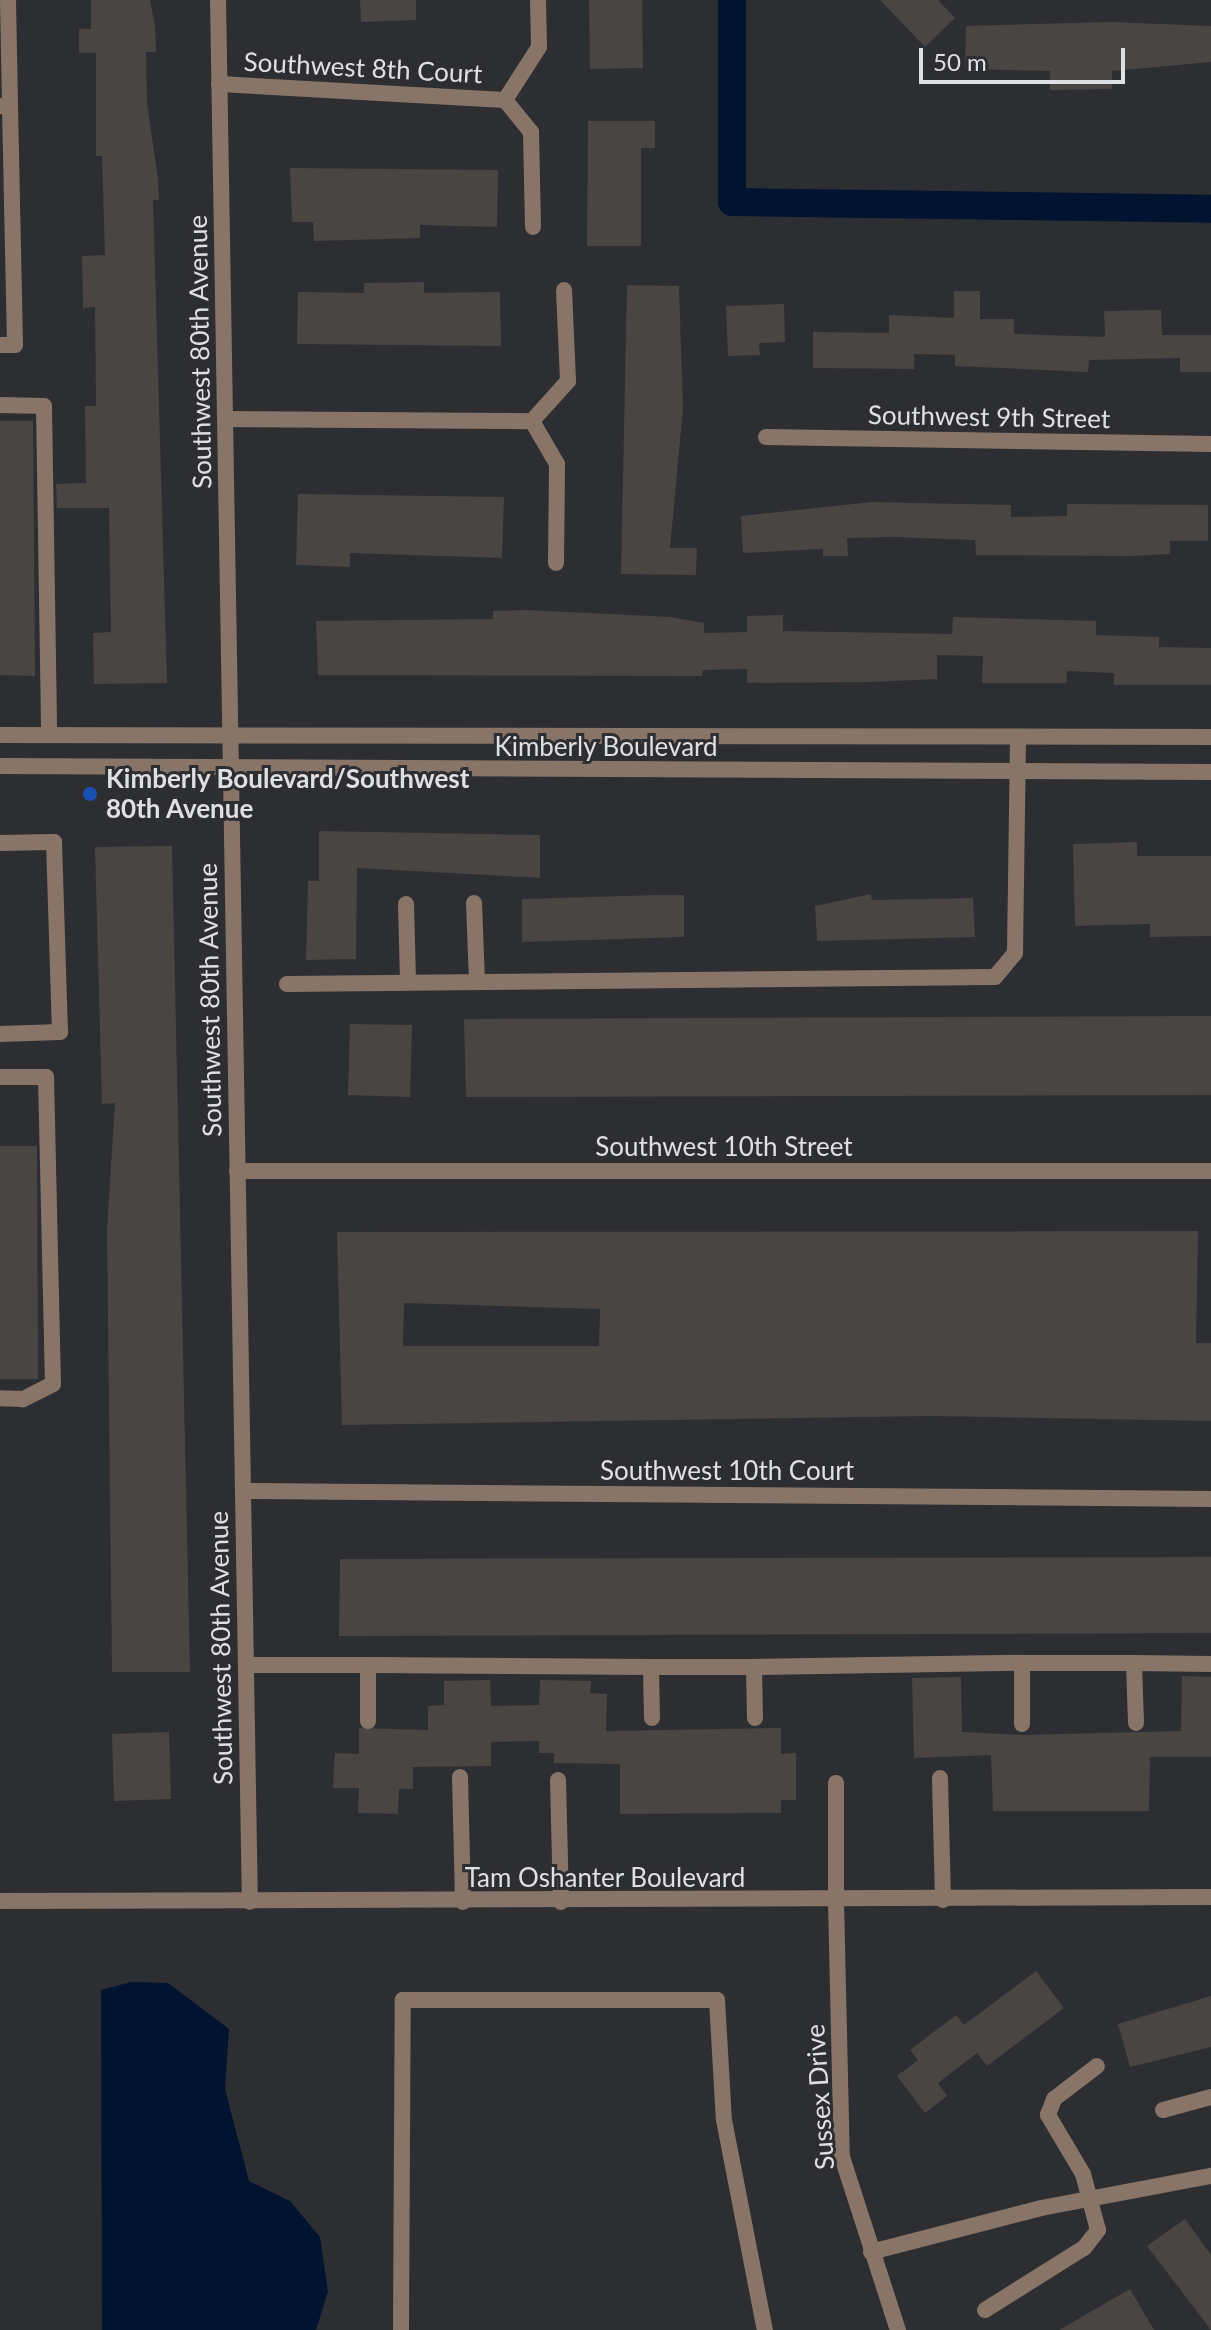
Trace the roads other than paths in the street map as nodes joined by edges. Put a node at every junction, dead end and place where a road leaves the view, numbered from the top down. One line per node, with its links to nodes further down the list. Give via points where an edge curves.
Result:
1 (8, 0): 6 (street)
2 (218, 0): 4 (street, Southwest 80th Avenue)
3 (538, 0): 5 (street, via 539,47)
4 (219, 84): 5 (street, Southwest 8th Court); 11 (street, Southwest 80th Avenue)
5 (505, 100): 7 (street, via 531,132)
6 (5, 106): 9 (street, via 15,345)
7 (533, 227)
8 (564, 290): 12 (street, via 568,381)
9 (0, 345)
10 (0, 405): 17 (street, via 44,406)
11 (225, 419): 12 (street); 18 (street, Southwest 80th Avenue)
12 (532, 421): 15 (street, via 557,464)
13 (766, 437): 14 (street, Southwest 9th Street)
14 (1211, 444)
15 (556, 563)
16 (0, 735): 17 (street, Kimberly Boulevard)
17 (49, 735): 18 (street, Kimberly Boulevard)
18 (229, 735): 19 (street, Kimberly Boulevard); 22 (street, Southwest 80th Avenue)
19 (1018, 737): 20 (street, Kimberly Boulevard); 23 (street)
20 (1211, 737)
21 (0, 766): 22 (street, Kimberly Boulevard)
22 (230, 770): 23 (street, Kimberly Boulevard); 33 (street, Southwest 80th Avenue)
23 (1017, 772): 24 (street, Kimberly Boulevard); 29 (street, via 1015,953 995,977)
24 (1211, 772)
25 (0, 843): 31 (street, via 54,842 60,1032)
26 (474, 903): 29 (street)
27 (406, 904): 28 (street)
28 (408, 982): 29 (street); 30 (street)
29 (477, 982)
30 (287, 984)
31 (0, 1034)
32 (0, 1077): 35 (street, via 46,1077 53,1384 23,1399)
33 (237, 1171): 34 (street, Southwest 10th Street); 36 (street, Southwest 80th Avenue)
34 (1211, 1171)
35 (0, 1398)
36 (243, 1491): 37 (street, Southwest 10th Court); 41 (street, Southwest 80th Avenue)
37 (1211, 1499)
38 (1022, 1663): 39 (street); 44 (street); 49 (street)
39 (1134, 1663): 40 (street); 48 (street)
40 (1211, 1664)
41 (246, 1665): 42 (street); 58 (street, Southwest 80th Avenue)
42 (368, 1665): 43 (street); 47 (street)
43 (651, 1667): 44 (street); 45 (street)
44 (754, 1667): 46 (street)
45 (652, 1718)
46 (755, 1718)
47 (368, 1721)
48 (1136, 1723)
49 (1022, 1724)
50 (460, 1777): 59 (street)
51 (940, 1778): 55 (street)
52 (558, 1780): 60 (street)
53 (836, 1783): 57 (street, Sussex Drive)
54 (1211, 1897): 55 (street, Tam Oshanter Boulevard)
55 (943, 1900): 57 (street, Tam Oshanter Boulevard)
56 (0, 1901): 58 (street, Tam Oshanter Boulevard)
57 (836, 1901): 60 (street, Tam Oshanter Boulevard); 66 (street, Sussex Drive, via 842,2157)
58 (250, 1902): 59 (street, Tam Oshanter Boulevard)
59 (463, 1902): 60 (street, Tam Oshanter Boulevard)
60 (561, 1902)
61 (1097, 2066): 65 (street, via 1048,2107)
62 (1211, 2097): 63 (street)
63 (1163, 2110)
64 (1211, 2176): 65 (street)
65 (1090, 2198): 66 (street); 67 (street, via 1098,2230 1084,2248)
66 (871, 2252): 70 (street, Sussex Drive)
67 (985, 2310)
68 (401, 2330): 69 (street, via 403,2000 717,2000 724,2120)
69 (765, 2330)
70 (898, 2330)

